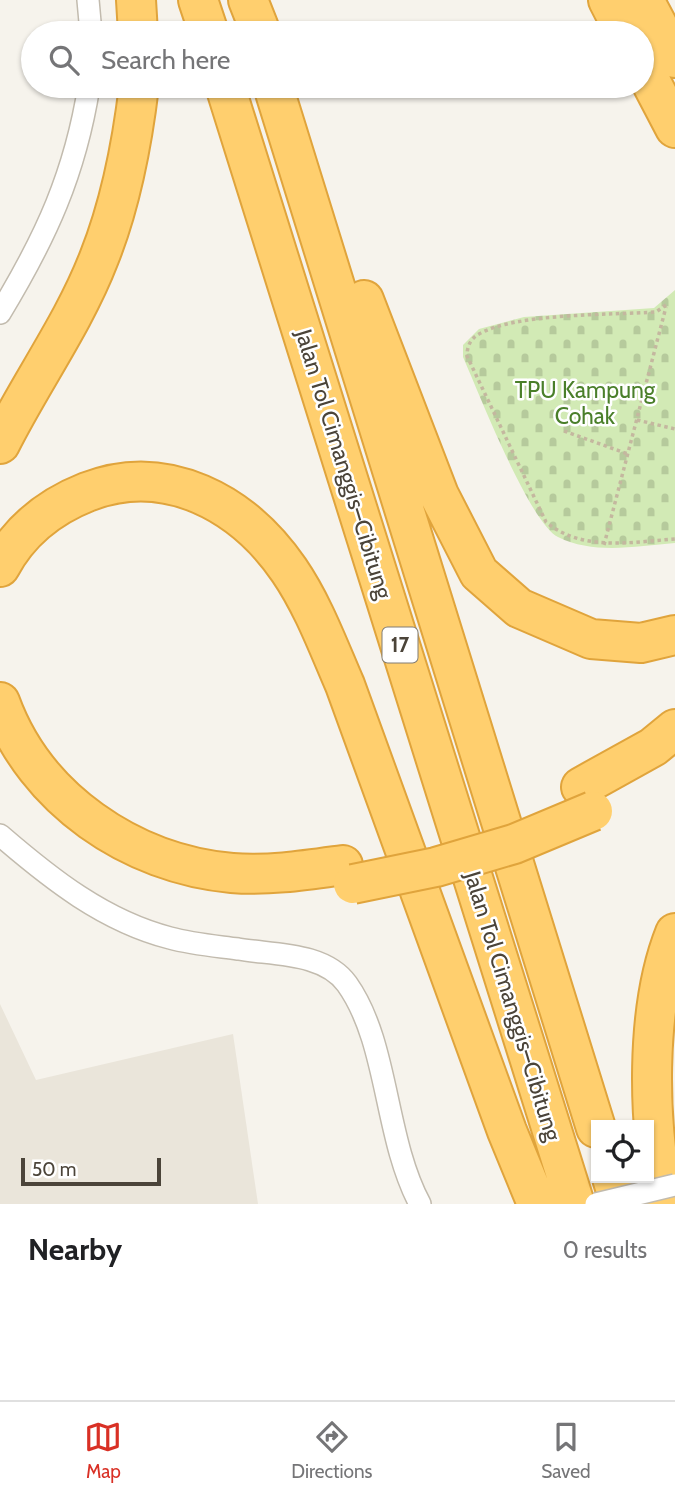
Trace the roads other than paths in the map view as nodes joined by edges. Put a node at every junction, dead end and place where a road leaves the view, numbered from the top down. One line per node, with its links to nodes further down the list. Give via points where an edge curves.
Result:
1 (88, 0): 7 (street)
2 (136, 0): 8 (highway)
3 (198, 0): 9 (highway)
4 (247, 0): 10 (highway)
5 (608, 0): 11 (highway)
6 (644, 0): 12 (highway)
7 (90, 21)
8 (137, 21)
9 (205, 21)
10 (255, 21)
11 (619, 21)
12 (675, 58)
13 (654, 88): 19 (highway)
14 (86, 98): 20 (street, via 70,176 48,227)
15 (138, 98): 21 (highway, via 118,206 98,261)
16 (229, 98): 37 (highway, Jalan Tol Cimanggis–Cibitung / 17)
17 (277, 98): 32 (highway, Jalan Tol Cimanggis–Cibitung / 17)
18 (286, 98): 23 (highway, via 439,495 480,573 519,608 591,639 641,643)
19 (675, 128)
20 (3, 301)
21 (0, 444)
22 (0, 567): 36 (highway, via 27,528 65,501 109,484 158,480 206,496 250,524 288,569 318,621 345,685)
23 (675, 635)
24 (0, 702): 30 (highway, via 33,764 78,812 126,844 176,864 233,873)
25 (675, 729): 28 (highway)
26 (0, 755): 30 (highway, via 52,820 110,860 167,884 228,897 288,895)
27 (675, 763): 28 (highway)
28 (587, 799): 30 (highway, via 505,819)
29 (0, 835): 35 (street, via 78,898 120,920 170,938 322,964 345,981 363,1016 399,1156)
30 (348, 874)
31 (675, 933): 40 (highway, via 657,1011 653,1069 655,1130)
32 (594, 1120)
33 (614, 1183): 39 (highway)
34 (675, 1185): 38 (street, bridge)
35 (420, 1204)
36 (537, 1204)
37 (575, 1204)
38 (596, 1204)
39 (620, 1204)
40 (666, 1204)

